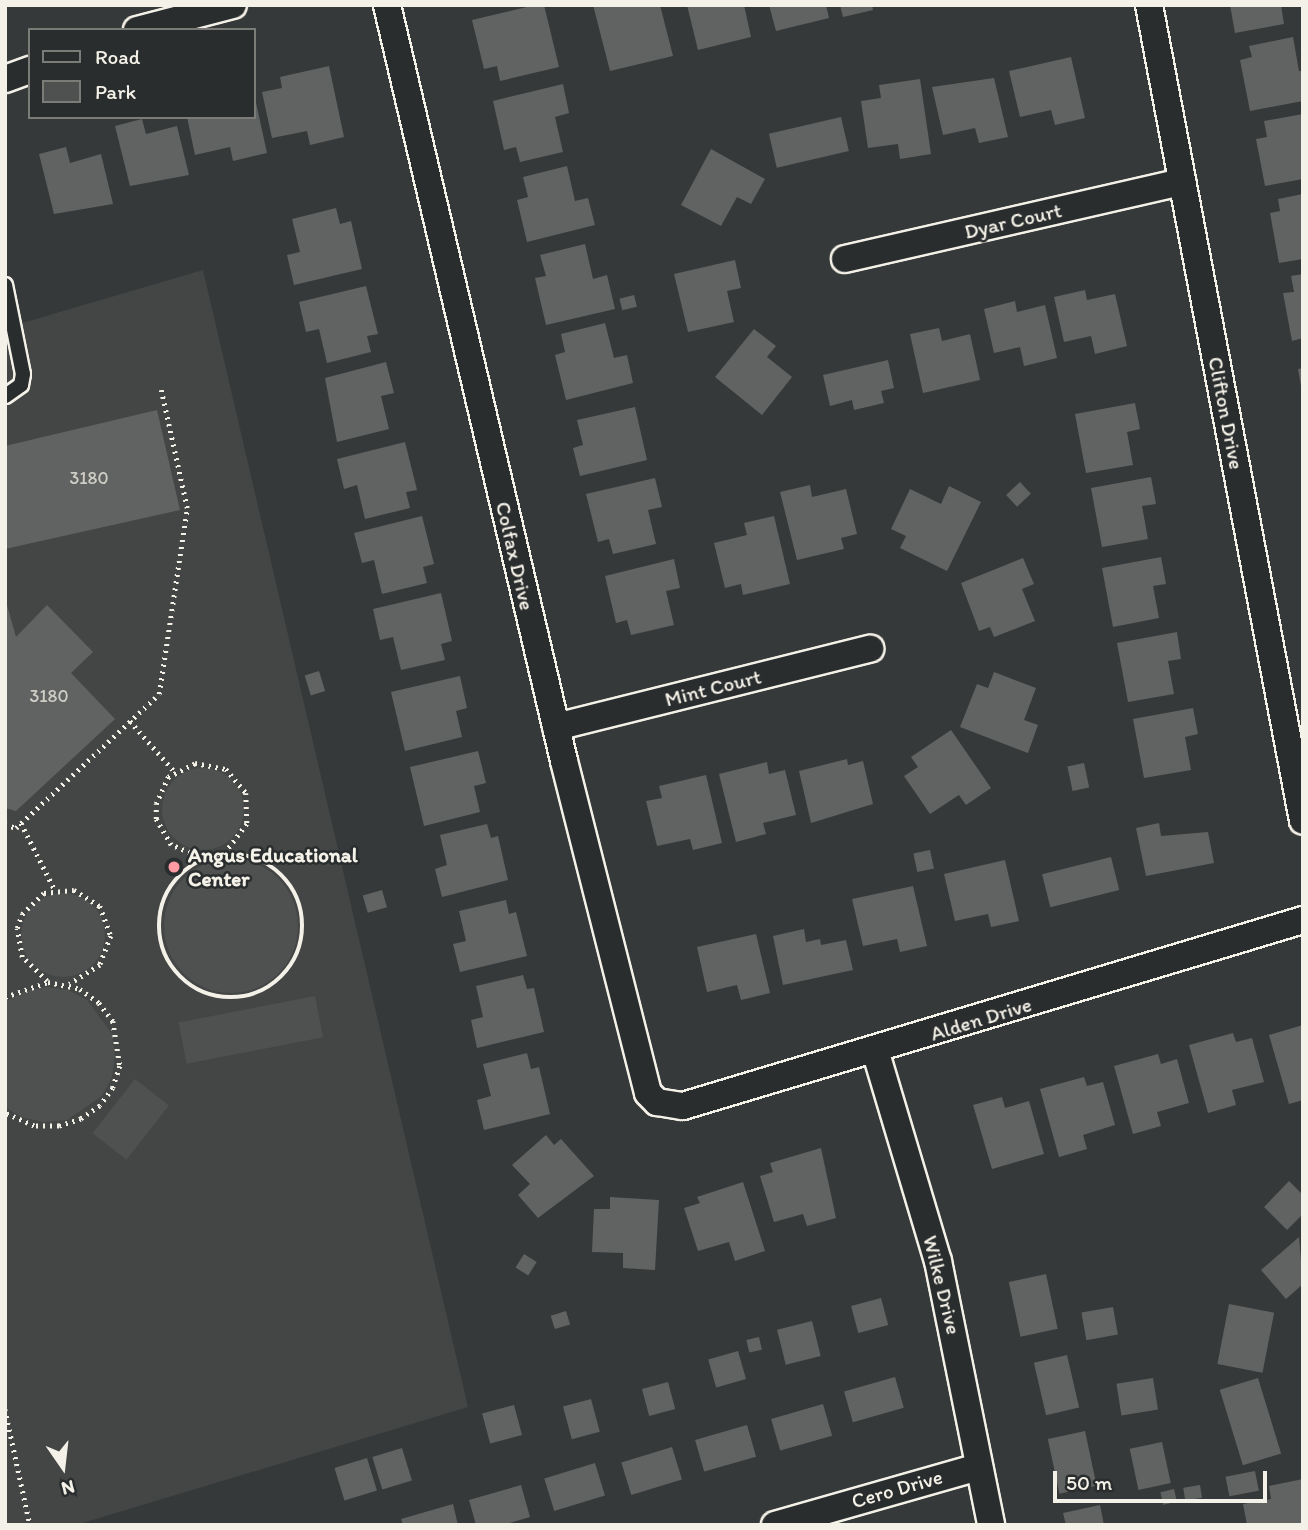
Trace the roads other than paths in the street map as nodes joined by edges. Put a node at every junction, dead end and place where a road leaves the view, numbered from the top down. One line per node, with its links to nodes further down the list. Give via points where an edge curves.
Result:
1 (233, 5): 4 (street)
2 (387, 5): 13 (street, Colfax Drive)
3 (1149, 5): 7 (street, Clifton Drive)
4 (145, 28)
5 (28, 70): 6 (street)
6 (5, 79)
7 (1182, 182): 8 (street, Dyar Court); 12 (street, Clifton Drive)
8 (845, 259)
9 (5, 285): 10 (lane, via 23,374 21,385)
10 (5, 396)
11 (870, 649): 13 (street, Mint Court)
12 (1294, 725): 14 (street, Clifton Drive)
13 (555, 727): 17 (street, Colfax Drive, via 641,1082)
14 (1303, 821)
15 (1303, 920): 16 (street, Alden Drive)
16 (875, 1050): 17 (street, Alden Drive, via 683,1106); 18 (street, Wilke Drive, via 938,1261)
17 (657, 1101)
18 (979, 1466): 19 (street, Cero Drive); 20 (street, Wilke Drive)
19 (775, 1525)
20 (991, 1525)

